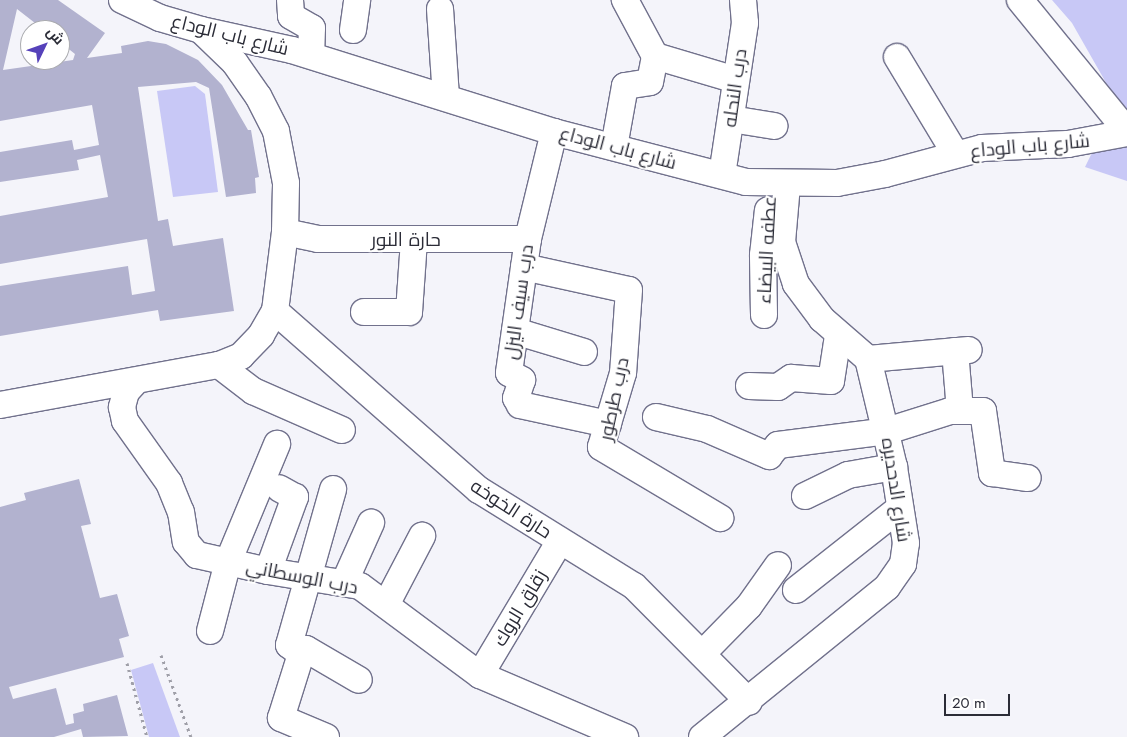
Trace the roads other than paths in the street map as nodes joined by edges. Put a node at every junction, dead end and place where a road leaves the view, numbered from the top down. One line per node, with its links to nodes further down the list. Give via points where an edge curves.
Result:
1 (122, 0): 8 (street, شارع باب الوداع, via 160,18)
2 (290, 0): 10 (street, via 291,16 313,31)
3 (357, 0): 9 (street)
4 (625, 0): 11 (street)
5 (743, 0): 13 (street, درب النحله, via 745,23)
6 (1020, 0): 18 (street)
7 (440, 9): 14 (street)
8 (201, 30): 10 (street, شارع باب الوداع); 23 (street, via 235,63 258,96 276,131 286,183)
9 (353, 30)
10 (311, 55): 14 (street, شارع باب الوداع)
11 (655, 56): 13 (street); 19 (street, via 650,82 625,86)
12 (897, 57): 20 (street)
13 (736, 80): 15 (street, درب النحله)
14 (446, 98): 17 (street, شارع باب الوداع)
15 (731, 119): 16 (street); 21 (street, درب النحله)
16 (774, 126)
17 (554, 132): 19 (street, شارع باب الوداع); 24 (street, درب سيف اليزل)
18 (1127, 132): 20 (street, شارع باب الوداع, via 1068,144 1010,145)
19 (614, 148): 21 (street, شارع باب الوداع)
20 (955, 153): 22 (street, شارع باب الوداع, via 861,179)
21 (722, 175): 22 (street, شارع باب الوداع)
22 (779, 184): 29 (street, عطفه البيضاء, via 763,256); 31 (street, via 782,242 788,264 808,303)
23 (285, 232): 25 (street, حارة النور, via 318,239); 27 (street)
24 (528, 239): 25 (street, حارة النور); 26 (street, درب سيف اليزل)
25 (414, 240): 28 (street, via 409,312)
26 (524, 267): 30 (street, درب سيف اليزل); 40 (street, درب طرطور, via 629,290 622,374)
27 (275, 311): 34 (street, via 261,335 241,356); 53 (street, حارة الخوخه, via 479,490)
28 (364, 312)
29 (764, 315)
30 (515, 331): 32 (street); 40 (street, درب سيف اليزل, via 508,373 522,380 518,404)
31 (838, 336): 33 (street); 36 (street, via 831,381 791,378 778,387)
32 (584, 352)
33 (868, 359): 38 (street, via 962,350); 42 (street, شارع الدحديره)
34 (219, 365): 35 (street); 41 (street, via 253,391)
35 (136, 381): 37 (street); 54 (street, درب الوسطاني, via 126,392 122,406 125,421 169,483 182,512 186,542 197,555)
36 (748, 386)
37 (0, 405)
38 (972, 411): 42 (street); 45 (street, via 992,473)
39 (656, 417): 42 (street, via 707,429 769,456 778,445)
40 (608, 424): 50 (street, درب طرطور, via 602,444 604,450)
41 (342, 430)
42 (887, 432): 44 (street, شارع الدحديره)
43 (277, 444): 54 (street)
44 (894, 467): 48 (street, via 848,475); 49 (street, شارع الدحديره)
45 (1028, 478)
46 (279, 488): 56 (street, via 295,497)
47 (333, 490): 57 (street)
48 (805, 496)
49 (900, 508): 59 (street); 66 (street, شارع الدحديره, via 906,543 903,564 887,587)
50 (720, 518)
51 (371, 523): 58 (street)
52 (422, 536): 60 (street)
53 (560, 541): 63 (street, حارة الخوخه, via 634,586); 64 (street, زقاق الروك)
54 (228, 562): 56 (street, درب الوسطاني); 61 (street)
55 (778, 565): 63 (street, via 749,606)
56 (268, 571): 57 (street, درب الوسطاني)
57 (307, 578): 58 (street, درب الوسطاني); 62 (street, via 288,647)
58 (345, 581): 60 (street, درب الوسطاني, via 360,586)
59 (796, 590)
60 (387, 604): 64 (street, درب الوسطاني, via 405,622)
61 (210, 631)
62 (301, 654): 65 (street, via 306,649); 67 (street, via 281,718)
63 (702, 654): 66 (street, حارة الخوخه)
64 (480, 675): 68 (street, درب الوسطاني)
65 (359, 680)
66 (748, 702): 69 (street, شارع الدحديره)
67 (326, 737)
68 (625, 737)
69 (702, 737)

